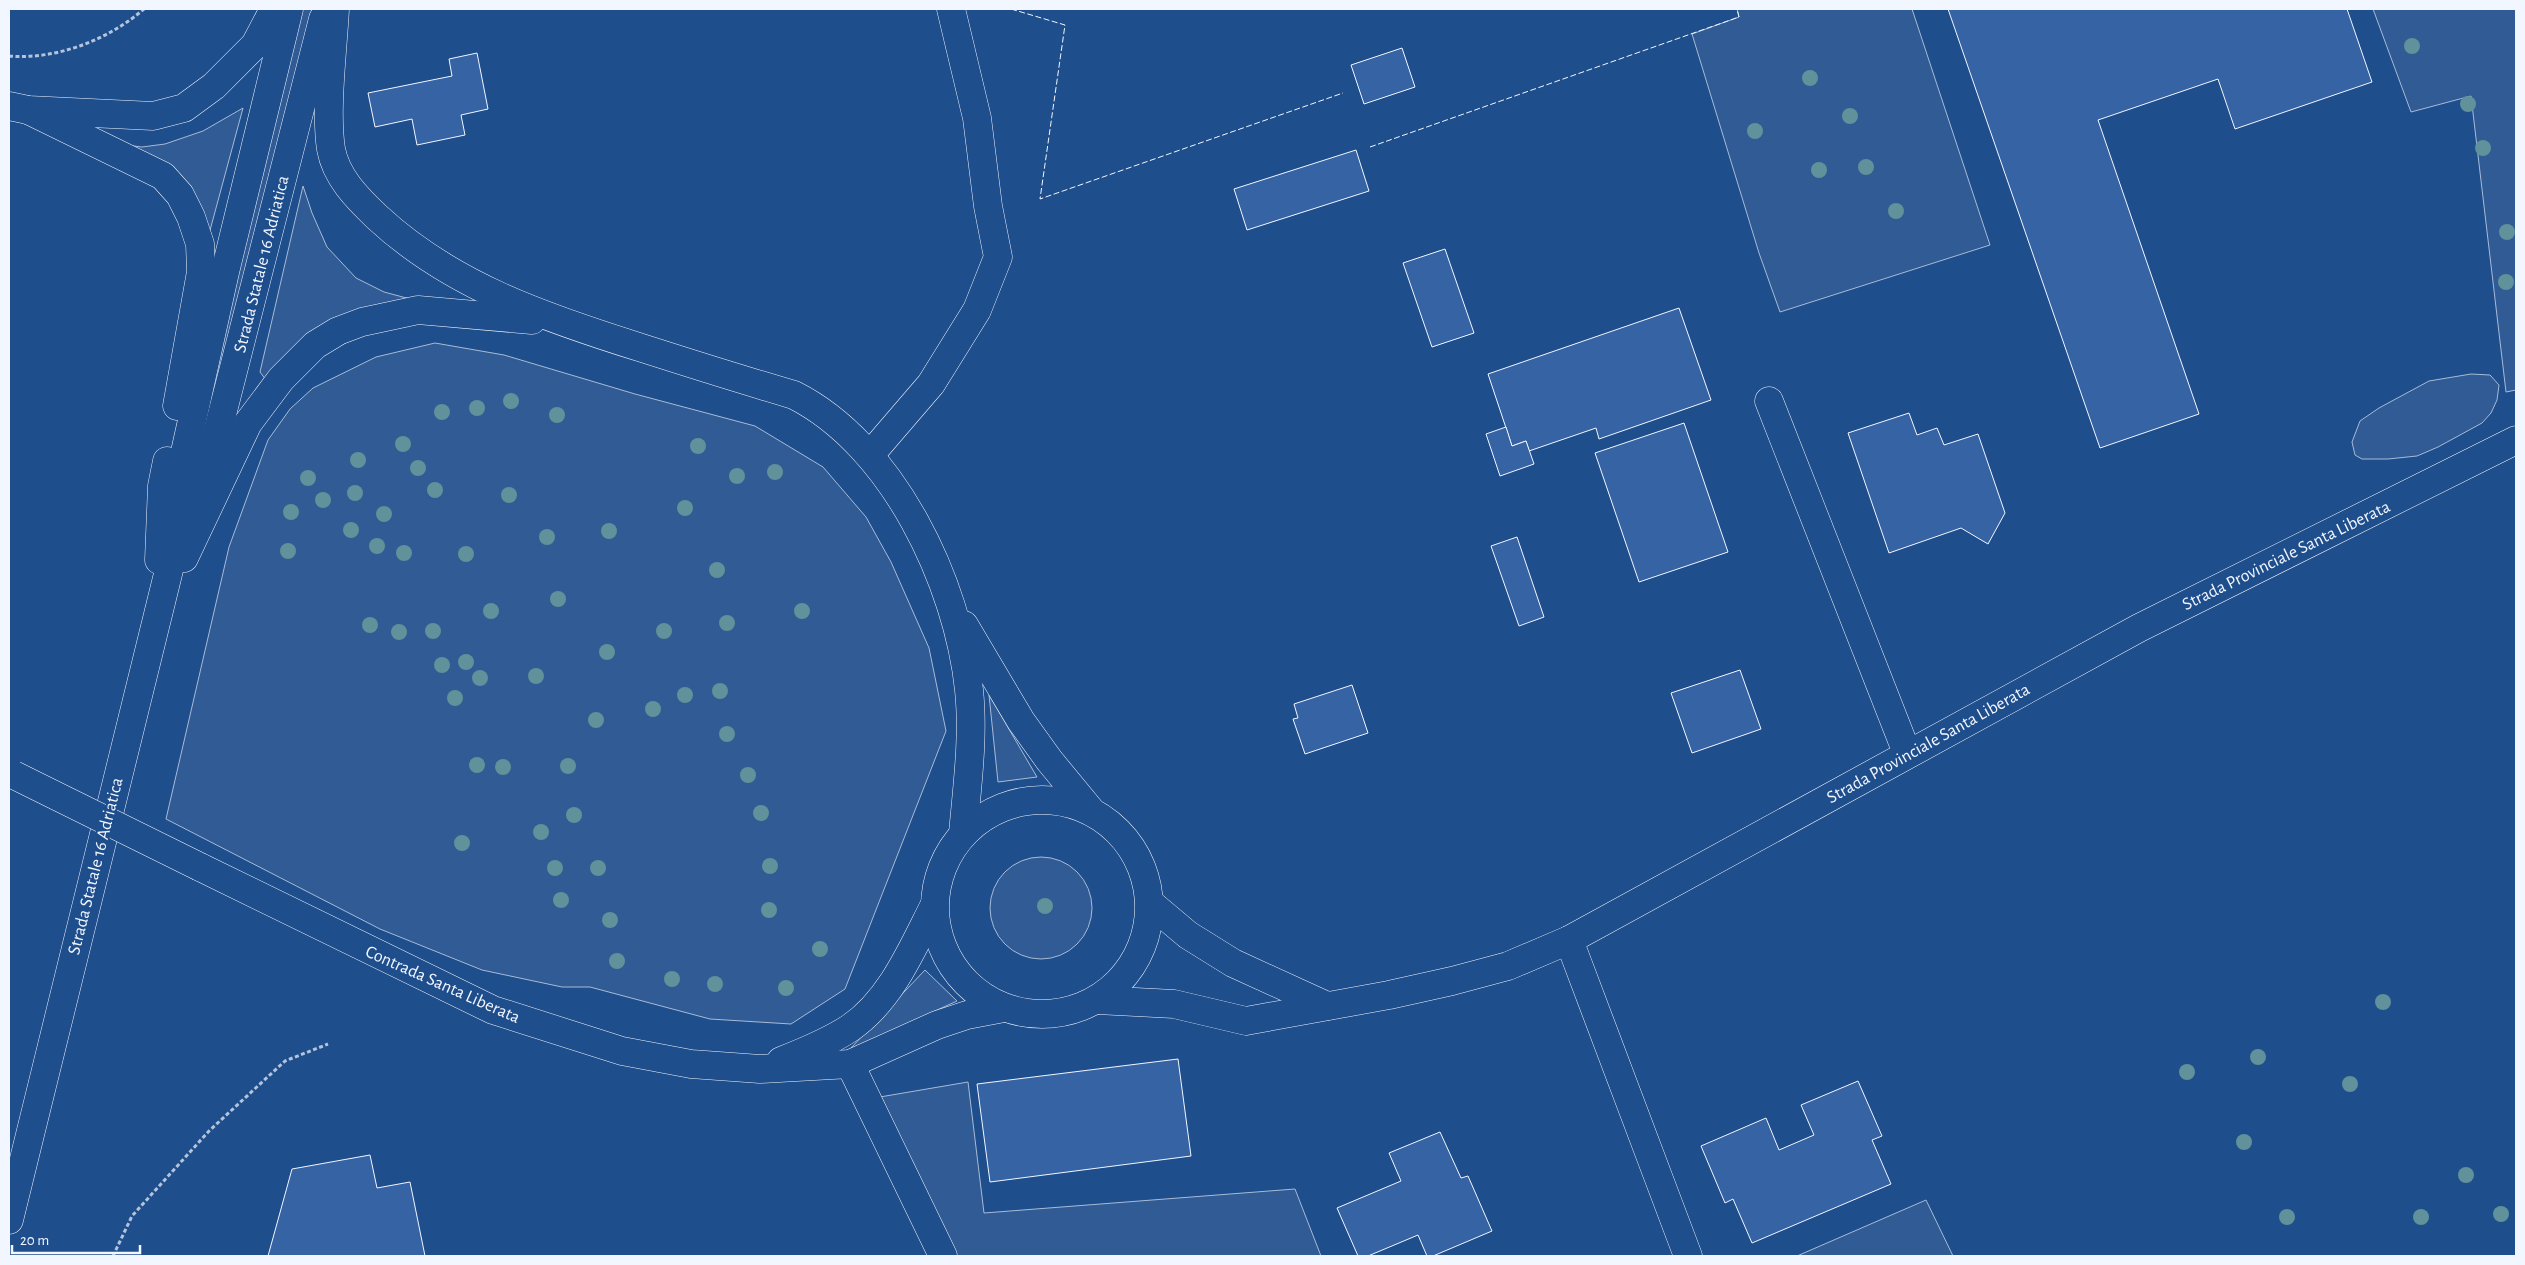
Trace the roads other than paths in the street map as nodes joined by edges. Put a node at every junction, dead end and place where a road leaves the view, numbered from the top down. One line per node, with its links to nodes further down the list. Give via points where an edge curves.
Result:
1 (274, 9): 6 (main road, via 255,45 214,86 184,108 153,116)
2 (289, 9): 11 (main road, Strada Statale 16 Adriatica, via 179,478)
3 (323, 9): 11 (main road, Strada Statale 16 Adriatica, via 204,485)
4 (335, 9): 7 (main road, via 330,104 332,149 340,172 355,196 421,254 504,300)
5 (951, 9): 10 (main road, via 977,118 998,257 977,310 931,384)
6 (18, 108): 13 (main road, via 163,176 180,195 200,244 202,272 162,486)
7 (559, 322): 10 (main road, via 794,395 834,420); 13 (main road, via 418,310 362,322 315,345 281,380 248,423)
8 (1769, 401): 14 (main road)
9 (2516, 440): 14 (main road, Strada Provinciale Santa Liberata, via 2139,628)
10 (870, 455): 12 (main road, via 933,554)
11 (183, 513): 13 (main road, Strada Statale 16 Adriatica)
12 (953, 607): 16 (main road, via 1021,720); 17 (main road, via 970,690 970,756)
13 (156, 616): 26 (main road, Strada Statale 16 Adriatica)
14 (1907, 753): 20 (main road, Strada Provinciale Santa Liberata)
15 (11, 774): 25 (main road, Contrada Santa Liberata, bridge, via 493,1010 622,1051 691,1064)
16 (1091, 811): 17 (main road, via 1058,800 1023,800 990,813); 18 (main road, via 1114,827 1133,848 1146,874)
17 (963, 834): 19 (main road, via 941,872)
18 (1150, 903): 21 (main road, via 1148,932 1137,959 1120,983); 22 (main road, via 1188,935 1233,963)
19 (934, 906): 23 (main road, via 939,939 953,968 975,992); 25 (main road, via 897,976 851,1028)
20 (1569, 940): 22 (main road, Strada Provinciale Santa Liberata, via 1508,966 1389,995); 28 (main road)
21 (1097, 1000): 22 (main road, Strada Provinciale Santa Liberata, via 1174,1004 1246,1021); 23 (main road, via 1067,1013 1035,1015)
22 (1327, 1006)
23 (1004, 1008): 24 (main road, via 966,1015 937,1025)
24 (850, 1064): 25 (main road, Contrada Santa Liberata); 27 (main road)
25 (760, 1069)
26 (9, 1220)
27 (943, 1256)
28 (1688, 1256)

